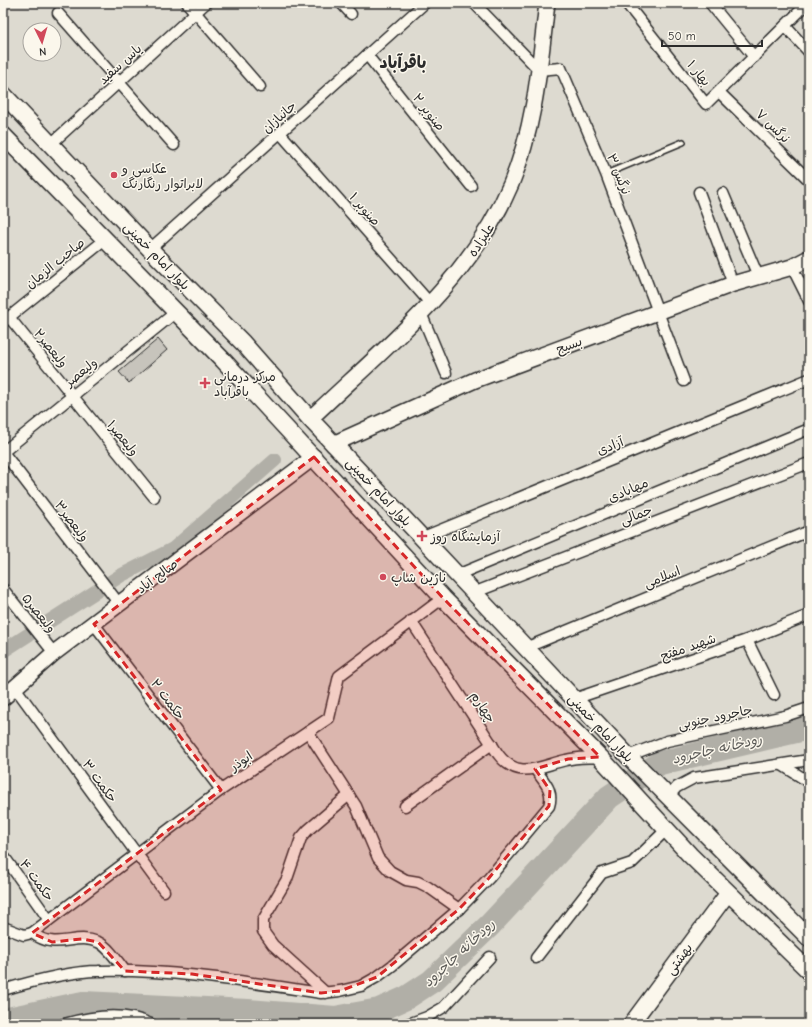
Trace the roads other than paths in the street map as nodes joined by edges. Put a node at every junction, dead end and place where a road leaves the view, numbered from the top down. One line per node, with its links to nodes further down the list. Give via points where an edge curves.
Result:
1 (187, 3): 11 (street)
2 (206, 3): 11 (street, یاس سفید)
3 (341, 3): 12 (street)
4 (425, 3): 15 (street, جانبازان)
5 (474, 3): 17 (street)
6 (547, 3): 17 (street, علیزاده)
7 (626, 3): 20 (street, بهار ۱, via 706,104)
8 (710, 3): 16 (street)
9 (808, 3): 13 (street)
10 (58, 13): 18 (street)
11 (195, 13): 18 (street, یاس سفید); 19 (street)
12 (351, 14)
13 (784, 26): 14 (street); 16 (street)
14 (809, 52)
15 (367, 55): 22 (street, جانبازان); 29 (street, صنوبر ۲)
16 (754, 56): 20 (street)
17 (540, 70): 27 (street, نرگس ۳, via 561,68); 39 (street, علیزاده, via 527,132 511,183 494,219 475,251)
18 (118, 83): 25 (street, یاس سفید); 26 (street)
19 (260, 87)
20 (719, 92): 28 (street, نرگس ۷)
21 (3, 94): 25 (main road, بلوار امام خمینی)
22 (280, 133): 33 (street, جانبازان); 39 (street, صنوبر ۱)
23 (3, 135): 32 (main road, بلوار امام خمینی)
24 (683, 142): 27 (lane)
25 (50, 144): 33 (main road, بلوار امام خمینی)
26 (174, 145)
27 (606, 174): 40 (street, نرگس ۳)
28 (809, 180)
29 (471, 186)
30 (698, 192): 37 (street)
31 (723, 193): 36 (street)
32 (106, 238): 41 (main road, بلوار امام خمینی); 42 (street, صاحب الزمان)
33 (150, 250): 47 (main road, بلوار امام خمینی, via 243,343)
34 (809, 258): 35 (street, بسیج)
35 (792, 267): 36 (street, بسیج); 38 (street)
36 (758, 276): 37 (street, بسیج)
37 (733, 284): 40 (street, بسیج)
38 (809, 301)
39 (426, 308): 43 (street, صنوبر ۱); 47 (street, علیزاده)
40 (658, 311): 45 (street, نرگس ۳); 49 (street, بسیج, via 475,380)
41 (176, 312): 46 (street, ولیعصر); 51 (main road, بلوار امام خمینی)
42 (6, 320): 46 (street, ولیعصر۲)
43 (446, 372)
44 (809, 379): 55 (street, آزادی)
45 (684, 381)
46 (72, 396): 50 (street, ولیعصر); 53 (street, ولیعصر۱)
47 (310, 419): 49 (main road, بلوار امام خمینی)
48 (809, 429): 56 (street, مهابادی)
49 (333, 444): 55 (main road, بلوار امام خمینی)
50 (3, 452): 60 (street, ولیعصر۳)
51 (314, 457): 59 (main road, بلوار امام خمینی); 60 (street, صالح آباد)
52 (809, 463): 58 (street, جمالی)
53 (154, 497)
54 (809, 531): 65 (street, اسلامی)
55 (421, 538): 56 (main road, بلوار امام خمینی)
56 (457, 575): 58 (main road, بلوار امام خمینی)
57 (3, 589): 66 (street, ولیعصر۵)
58 (473, 592): 65 (main road, بلوار امام خمینی)
59 (443, 598): 62 (street, ابوذر); 75 (main road, بلوار امام خمینی)
60 (120, 605): 63 (street, صالح آباد)
61 (809, 615): 64 (street, شهید مفتح)
62 (412, 621): 72 (street, ابوذر, via 339,676 329,718); 73 (street, چهارم)
63 (94, 624): 66 (street, صالح آباد); 80 (street, حکمت ۲)
64 (747, 640): 68 (street); 70 (street, شهید مفتح)
65 (525, 648): 70 (main road, بلوار امام خمینی)
66 (54, 653): 67 (street, صالح آباد)
67 (14, 686): 69 (street, صالح آباد); 85 (street, حکمت ۳)
68 (774, 695)
69 (3, 698)
70 (574, 699): 74 (main road, بلوار امام خمینی)
71 (809, 708): 74 (street, جاجرود جنوبی, via 785,716)
72 (308, 732): 80 (street, ابوذر); 81 (street)
73 (492, 744): 78 (street, چهارم, via 503,760 512,767); 83 (street)
74 (623, 752): 82 (main road, بلوار امام خمینی)
75 (600, 757): 78 (street, چهارم, via 568,759); 84 (main road, بلوار امام خمینی)
76 (809, 760): 77 (street)
77 (782, 765): 79 (street); 82 (street, via 694,778 677,787)
78 (535, 769): 89 (street, via 550,790 548,806 489,878)
79 (809, 782)
80 (221, 790): 85 (street, ابوذر)
81 (349, 795): 89 (street, via 378,858 390,871 406,880 428,887); 99 (street, via 301,838 287,879 263,920 263,931 273,944)
82 (667, 798): 93 (main road, بلوار امام خمینی)
83 (405, 806)
84 (667, 829): 88 (main road, بلوار امام خمینی); 95 (street, via 632,862 602,873)
85 (137, 853): 87 (street, حکمت ۳); 90 (street, ابوذر)
86 (3, 855): 90 (street, حکمت ۴)
87 (164, 891)
88 (728, 893): 97 (main road, بلوار امام خمینی); 104 (street, بهشتی)
89 (459, 909): 99 (street, via 377,978 361,986)
90 (49, 920): 92 (street, ابوذر)
91 (3, 927): 92 (street, via 24,935)
92 (32, 933): 96 (street, via 52,942 82,939 98,942)
93 (809, 938)
94 (490, 957): 103 (street, via 444,1007)
95 (536, 958)
96 (125, 971): 98 (street, via 96,970 33,981); 99 (street, via 192,974)
97 (809, 971)
98 (3, 990)
99 (326, 993)
100 (138, 1021): 101 (street, via 100,1016); 102 (street)
101 (64, 1024)
102 (151, 1024)
103 (408, 1024)
104 (631, 1024)

